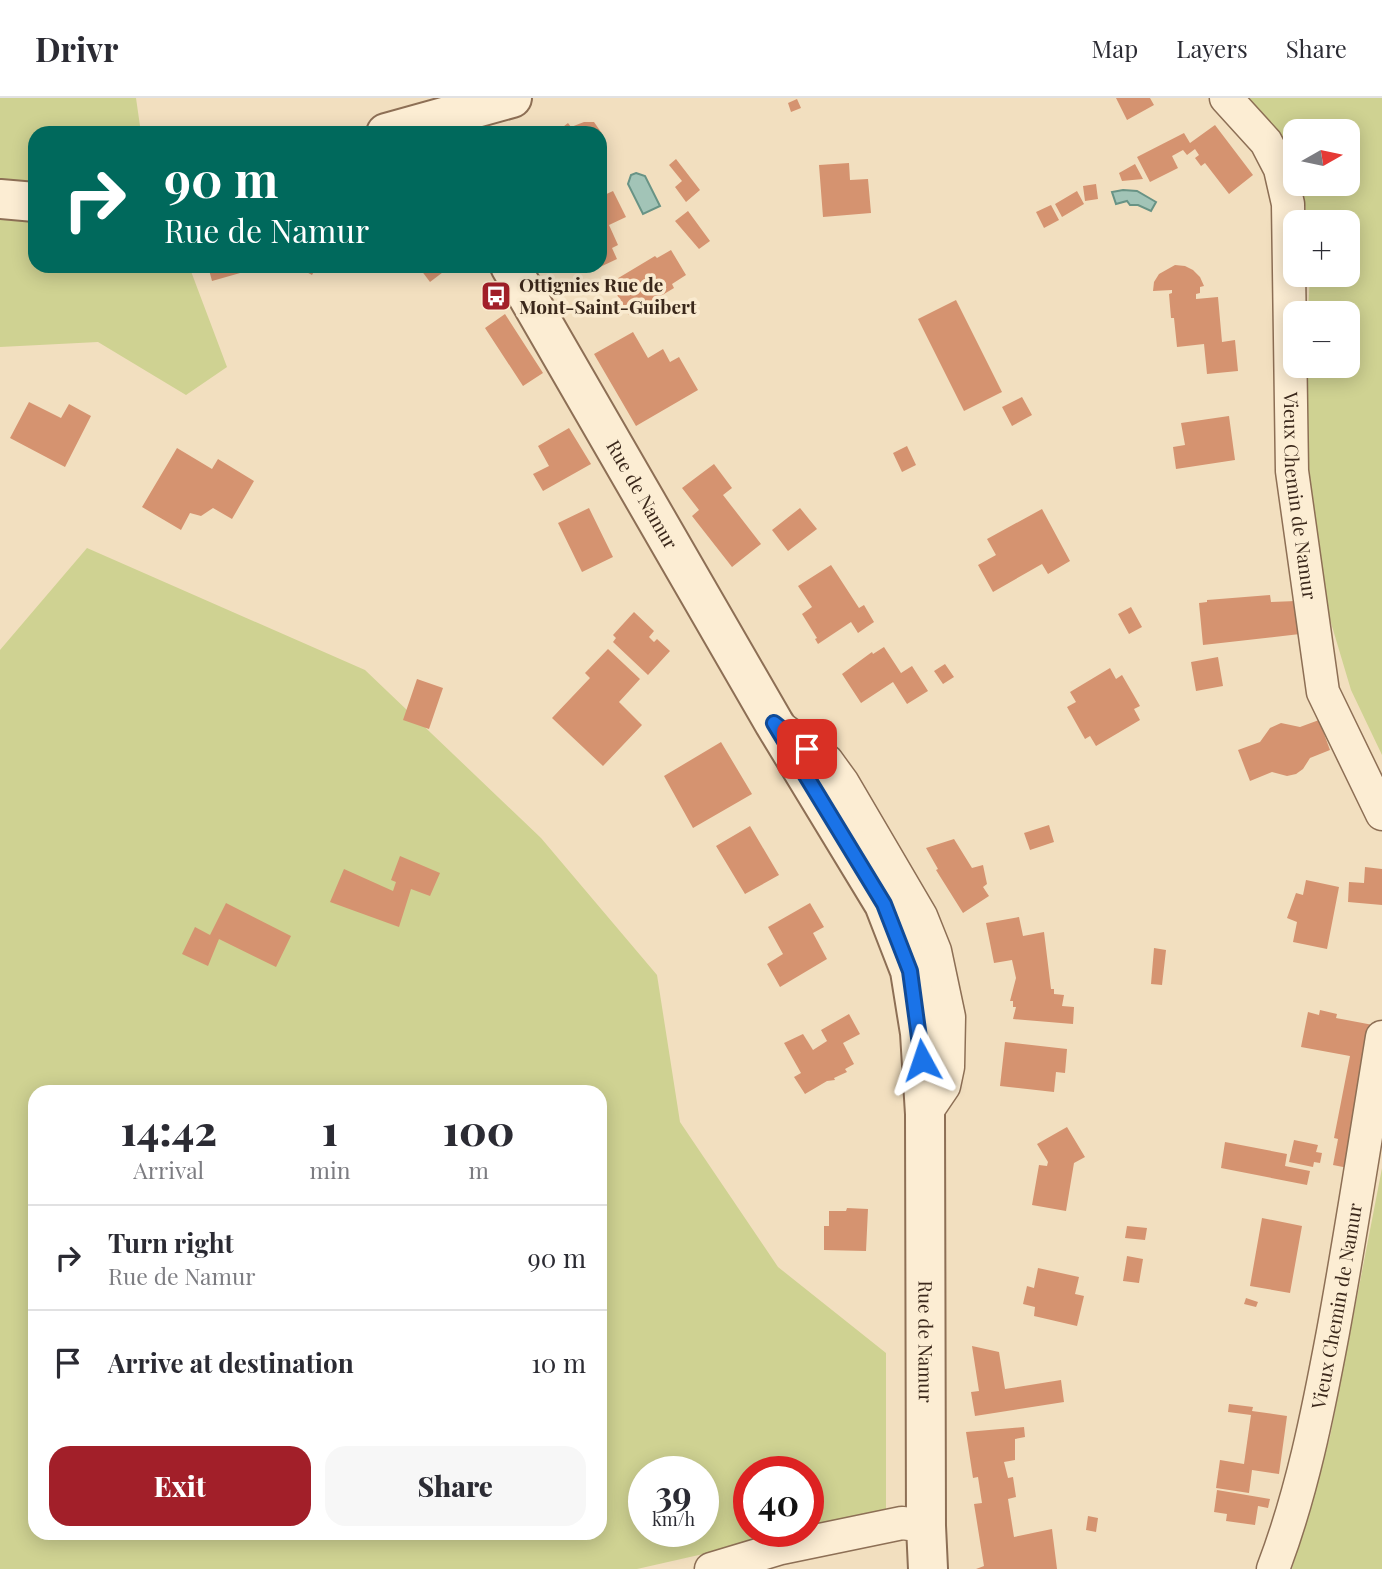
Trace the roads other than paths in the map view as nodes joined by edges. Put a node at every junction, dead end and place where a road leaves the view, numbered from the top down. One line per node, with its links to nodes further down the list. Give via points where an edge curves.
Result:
1 (512, 98): 3 (street)
2 (1226, 98): 8 (street, Vieux Chemin de Namur, via 1266,142 1280,169 1288,204 1292,471 1323,692)
3 (427, 118): 4 (street)
4 (405, 126)
5 (0, 199): 6 (street)
6 (28, 201)
7 (514, 273): 10 (street, Rue de Namur, via 884,904 910,971 925,1114)
8 (1382, 814)
9 (1382, 1037): 13 (street, Vieux Chemin de Namur, via 1320,1401 1289,1528)
10 (926, 1526): 11 (street, via 902,1523 781,1548); 12 (street, Rue de Namur)
11 (711, 1569)
12 (928, 1569)
13 (1273, 1569)

